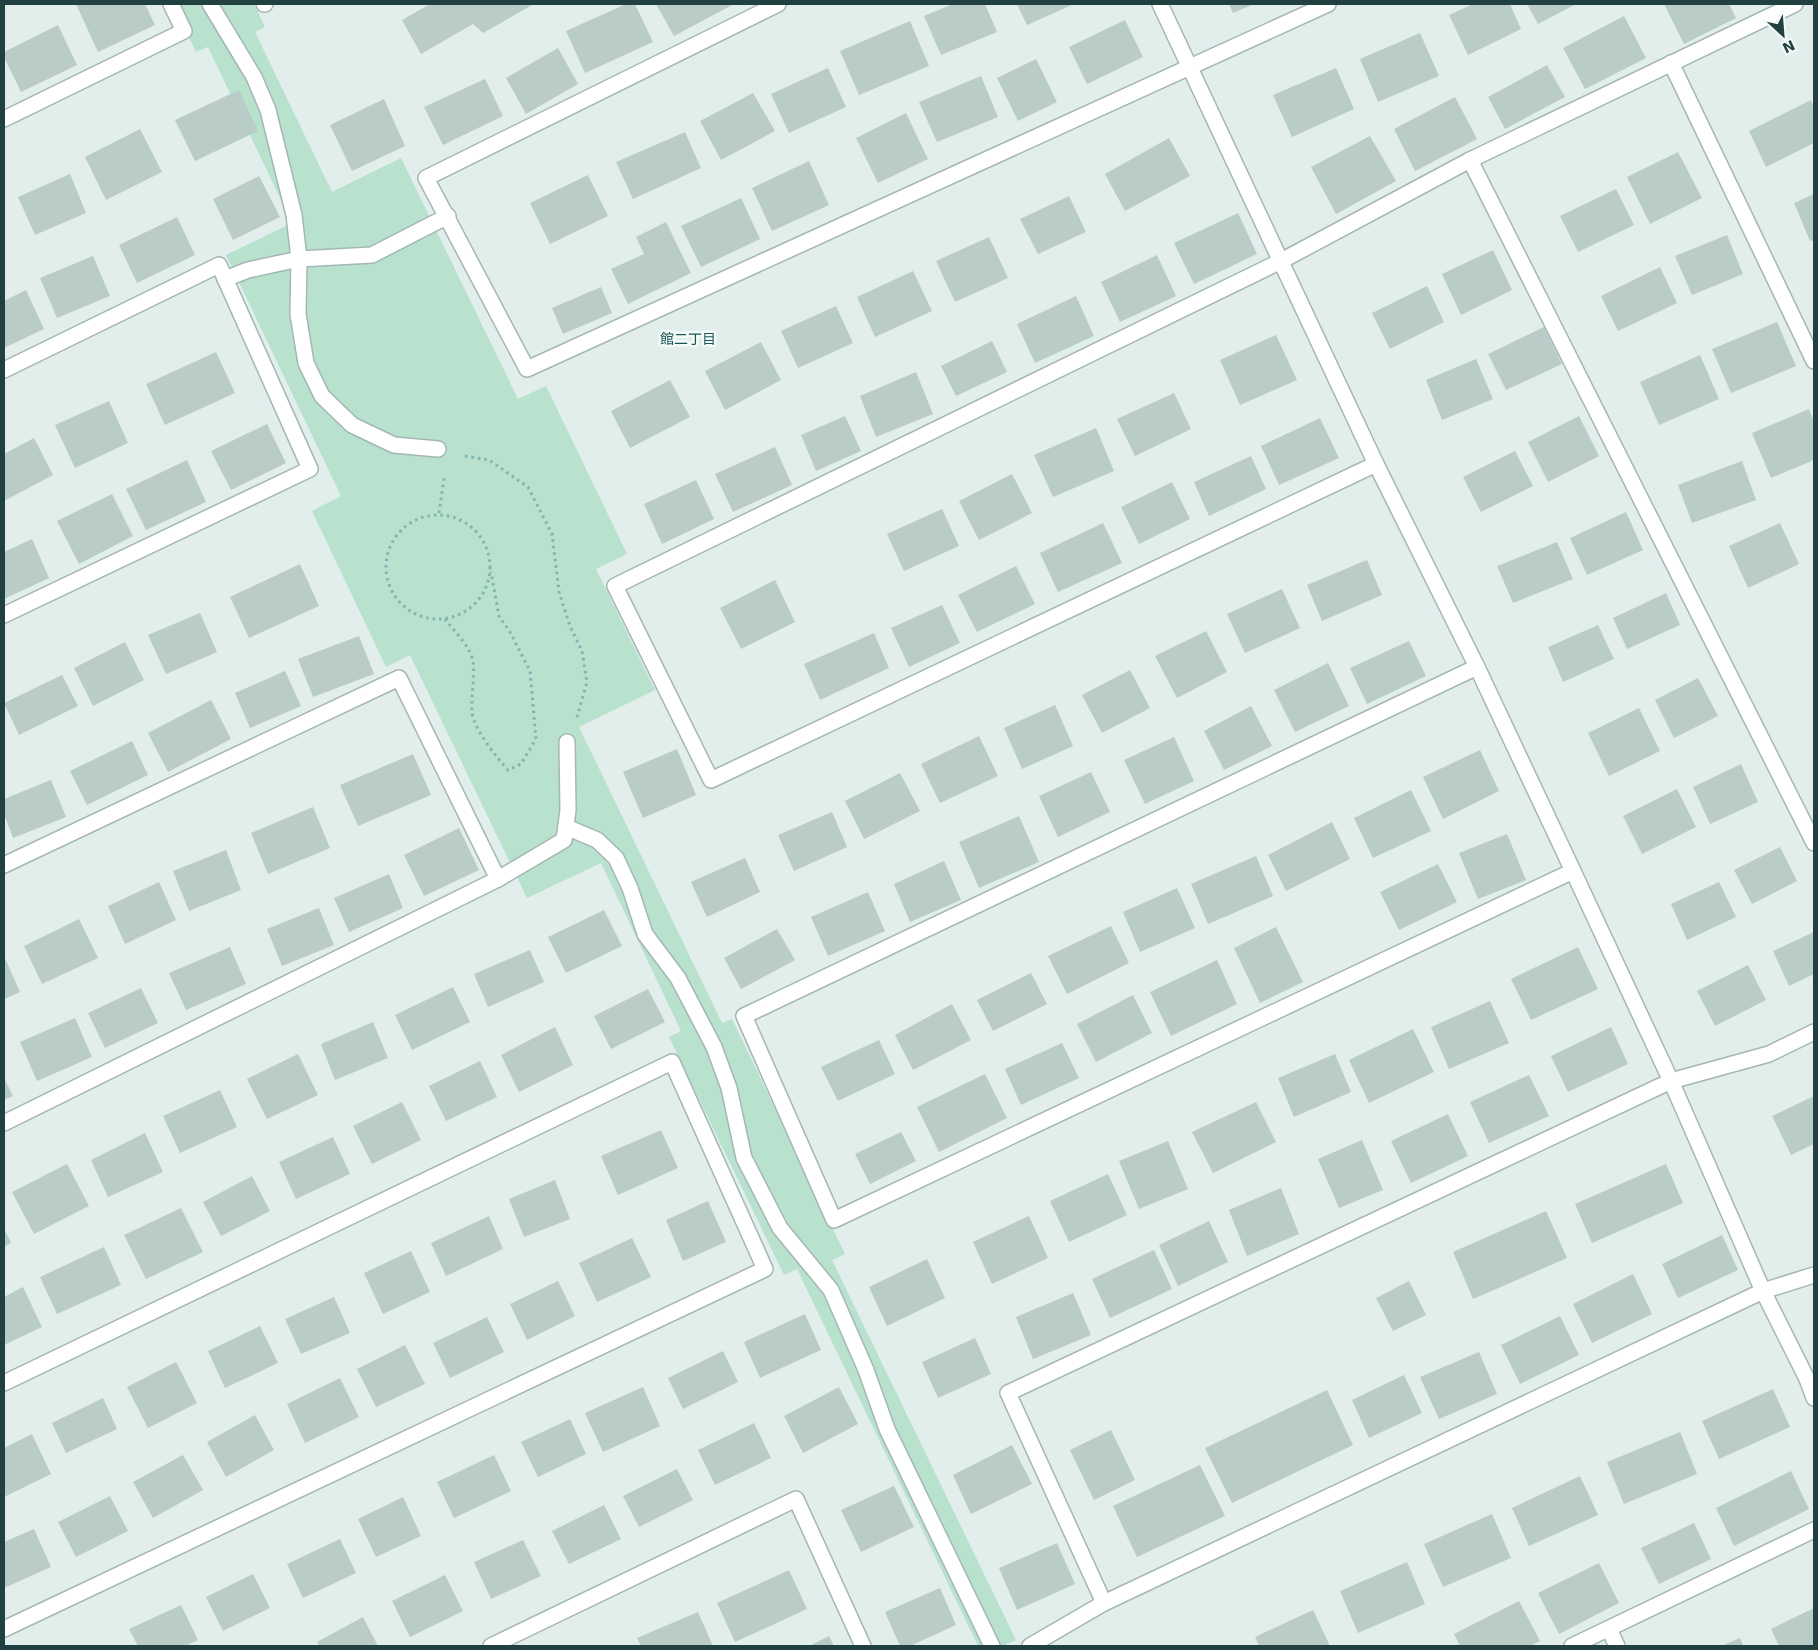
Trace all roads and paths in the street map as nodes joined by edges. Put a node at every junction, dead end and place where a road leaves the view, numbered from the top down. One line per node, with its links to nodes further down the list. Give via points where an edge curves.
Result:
1 (171, 4): 9 (street, via 184,31)
2 (210, 4): 12 (street, via 254,77 268,110 294,215)
3 (778, 4): 11 (street, via 426,178)
4 (1160, 4): 8 (street)
5 (1328, 4): 8 (street)
6 (1795, 4): 7 (street)
7 (1671, 63): 10 (street); 15 (street)
8 (1191, 68): 11 (street, via 527,369); 13 (street)
9 (4, 119)
10 (1470, 160): 13 (street); 27 (street)
11 (448, 216): 12 (street, via 372,255)
12 (300, 259): 14 (street, via 248,270); 17 (street, via 298,314 306,363 322,396 352,425 394,445)
13 (1281, 261): 18 (street); 18 (street, via 615,586 711,780)
14 (225, 280): 16 (street, via 219,265); 21 (street, via 310,469)
15 (1814, 361)
16 (4, 370)
17 (443, 451): 19 (path); 25 (path, via 489,460 528,487 552,534 559,592 582,651 587,682)
18 (1376, 464): 23 (street)
19 (439, 513): 20 (path, via 471,525 483,538 490,555); 22 (path, via 406,525 394,537 387,553 386,570 398,602 428,619)
20 (491, 572): 22 (path, via 486,590 476,604 462,614); 24 (path, via 499,616 530,671)
21 (4, 615)
22 (446, 619): 24 (path, via 472,660 472,714 495,755 508,770 521,764)
23 (1477, 667): 29 (street); 29 (street, via 744,1016 834,1220)
24 (536, 739): 25 (path)
25 (567, 742): 26 (street)
26 (566, 827): 30 (street, via 564,840); 44 (street, via 597,840 616,858 645,934 678,978 714,1047 729,1088 744,1158 780,1228 831,1290 866,1370 886,1429)
27 (1814, 843)
28 (4, 865): 30 (street, via 399,678)
29 (1573, 871): 32 (street)
30 (498, 879): 33 (street)
31 (1814, 1032): 32 (street, via 1769,1054)
32 (1671, 1081): 35 (street); 39 (street, via 1008,1393)
33 (4, 1123)
34 (1814, 1275): 35 (street)
35 (1764, 1291): 37 (street); 39 (street)
36 (4, 1383): 40 (street, via 672,1062 765,1269)
37 (1814, 1398)
38 (1814, 1530): 41 (street)
39 (1104, 1603): 45 (street)
40 (4, 1629)
41 (1609, 1629): 46 (street); 47 (street)
42 (491, 1646): 43 (street, via 796,1500)
43 (864, 1646)
44 (992, 1646)
45 (1030, 1646)
46 (1572, 1646)
47 (1617, 1646)

